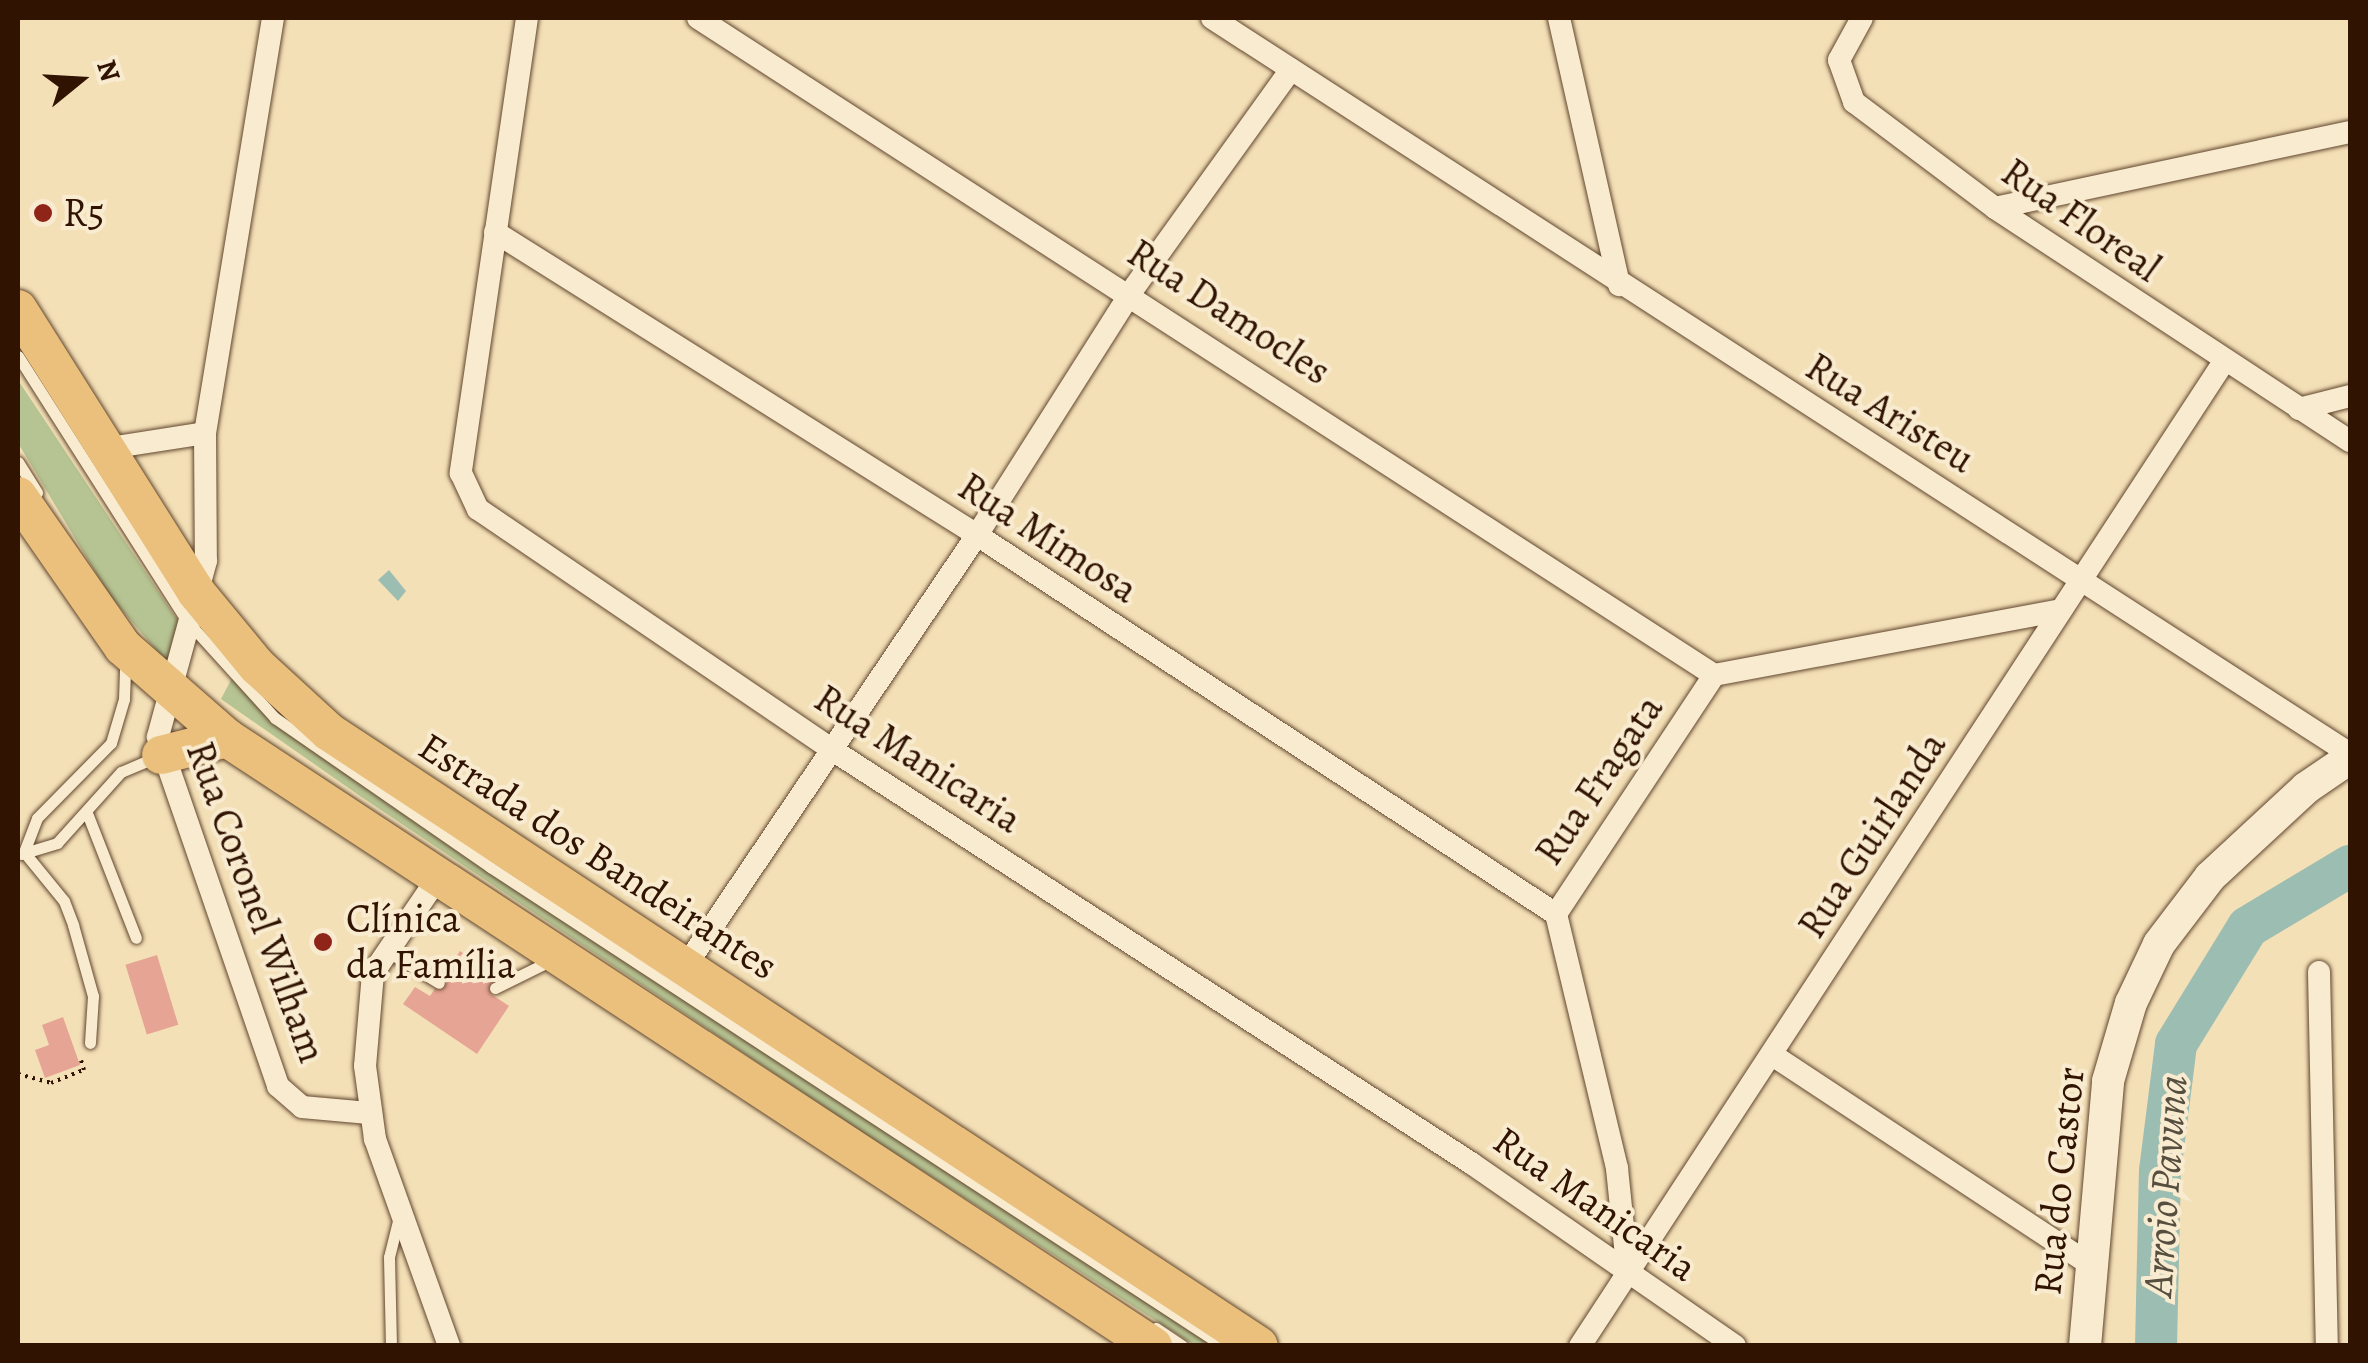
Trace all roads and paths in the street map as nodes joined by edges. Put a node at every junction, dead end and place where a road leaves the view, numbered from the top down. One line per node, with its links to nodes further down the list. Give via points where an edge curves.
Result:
1 (273, 18): 18 (street, Rua Coronel Wilham)
2 (526, 18): 10 (street, Rua Manicaria)
3 (698, 18): 12 (street, Rua Damocles)
4 (1212, 18): 7 (street, Rua Aristeu)
5 (1560, 18): 11 (street)
6 (1862, 18): 9 (street, Rua Floreal, via 1839,60 1854,102)
7 (1291, 68): 11 (street, Rua Aristeu); 12 (street)
8 (2350, 132): 9 (street)
9 (1995, 208): 15 (street, Rua Floreal)
10 (495, 232): 23 (street, Rua Mimosa); 30 (street, Rua Manicaria, via 461,473 465,492 478,509)
11 (1619, 285): 24 (street, Rua Aristeu)
12 (1131, 292): 23 (street); 28 (street, Rua Damocles)
13 (18, 309): 20 (main road, Estrada dos Bandeirantes)
14 (18, 356): 25 (lane)
15 (2223, 362): 17 (street, Rua Floreal); 24 (street, Rua Guirlanda)
16 (2350, 396): 17 (street)
17 (2299, 409): 19 (street, Rua Floreal)
18 (205, 433): 20 (street); 25 (street, Rua Coronel Wilham, via 206,562)
19 (2350, 441)
20 (102, 449): 25 (main road, Estrada dos Bandeirantes)
21 (18, 462): 27 (lane)
22 (18, 496): 27 (main road)
23 (976, 535): 30 (street); 38 (street, Rua Mimosa)
24 (2083, 579): 26 (street, Rua Guirlanda); 32 (street, Rua Aristeu)
25 (192, 606): 27 (street, Rua Coronel Wilham); 42 (main road, Estrada dos Bandeirantes, via 329,732); 58 (lane, via 223,666 306,743)
26 (2061, 610): 28 (street, Rua Fragata); 47 (street, Rua Guirlanda)
27 (148, 654): 29 (main road); 31 (street, Rua Coronel Wilham); 35 (lane, via 111,743 37,818)
28 (1714, 675): 38 (street, Rua Fragata)
29 (235, 729): 31 (main road); 33 (lane); 36 (main road)
30 (831, 748): 42 (street); 53 (street, Rua Manicaria, via 1472,1163)
31 (161, 755): 34 (lane, via 122,772); 49 (street, Rua Coronel Wilham, via 278,1086 302,1108)
32 (2350, 756): 52 (street, Rua do Castor, via 2255,832 2183,908 2160,944 2131,1003 2108,1081)
33 (356, 803)
34 (88, 813): 35 (lane, via 57,842); 39 (lane)
35 (21, 854): 46 (lane, via 64,902 74,925 93,996)
36 (450, 876): 37 (lane); 40 (street, Rua Coronel Wilham); 41 (main road)
37 (510, 904)
38 (1556, 914): 53 (street, Rua Fragata, via 1617,1168)
39 (136, 938)
40 (385, 950): 44 (lane); 49 (street, Rua Coronel Wilham, via 366,998)
41 (557, 957): 45 (lane); 56 (main road)
42 (685, 967): 59 (main road, Estrada dos Bandeirantes)
43 (2319, 972): 63 (street)
44 (439, 983)
45 (495, 988)
46 (90, 1043): 48 (path, via 81,1054 84,1070 51,1082)
47 (1774, 1056): 52 (street); 53 (street, Rua Guirlanda)
48 (18, 1074)
49 (370, 1113): 51 (street, Rua Coronel Wilham)
50 (892, 1155): 57 (lane)
51 (400, 1213): 54 (lane, via 389,1257); 55 (street, Rua Coronel Wilham)
52 (2088, 1264): 62 (street, Rua do Castor)
53 (1628, 1275): 60 (street, Rua Guirlanda); 61 (street, Rua Manicaria)
54 (391, 1346)
55 (449, 1346)
56 (1153, 1346)
57 (1183, 1346)
58 (1223, 1346)
59 (1259, 1346)
60 (1580, 1346)
61 (1736, 1346)
62 (2085, 1346)
63 (2327, 1346)

